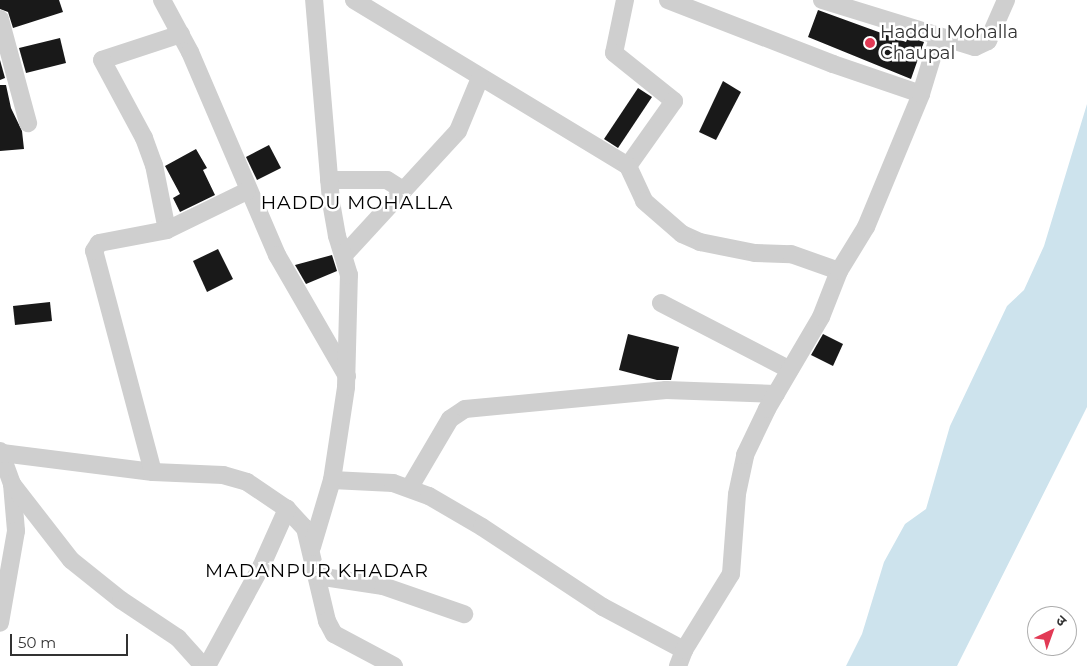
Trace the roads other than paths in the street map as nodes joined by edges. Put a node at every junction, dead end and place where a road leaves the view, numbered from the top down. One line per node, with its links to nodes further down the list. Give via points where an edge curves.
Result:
1 (162, 0): 9 (street)
2 (314, 0): 15 (street)
3 (354, 0): 11 (street)
4 (625, 0): 14 (street, via 614,52 674,101)
5 (668, 0): 12 (street, via 833,64)
6 (824, 0): 10 (street)
7 (1006, 0): 10 (street, via 984,45 970,47)
8 (0, 19): 13 (street)
9 (180, 34): 17 (street); 18 (street, via 102,60 144,138 154,165)
10 (938, 38): 12 (street)
11 (480, 78): 14 (street); 16 (street, via 458,130)
12 (921, 94): 20 (street, via 866,227)
13 (28, 123)
14 (628, 166): 20 (street, via 644,201 682,234 723,247 803,257)
15 (329, 180): 16 (street, via 386,180); 19 (street, via 336,236)
16 (403, 190): 19 (street)
17 (247, 191): 18 (street); 23 (street, via 288,276)
18 (167, 230): 26 (street, via 99,243 94,251)
19 (344, 255): 23 (street, via 349,275)
20 (839, 271): 22 (street, via 821,318)
21 (661, 303): 22 (street)
22 (790, 370): 24 (street)
23 (348, 376): 27 (street)
24 (776, 394): 29 (street, via 666,390 466,410 450,419); 35 (street, via 741,468 731,574)
25 (1, 452): 26 (street); 28 (street)
26 (153, 472): 30 (street, via 236,478)
27 (332, 480): 29 (street); 31 (street)
28 (12, 484): 34 (street, via 16,531); 36 (street, via 71,560 121,600 178,638)
29 (410, 487): 35 (street, via 482,527)
30 (287, 509): 31 (street, via 305,528); 37 (street, via 261,567)
31 (312, 547): 32 (street)
32 (317, 576): 33 (street, via 383,586); 38 (street, via 334,634)
33 (464, 614)
34 (0, 623)
35 (681, 658)
36 (203, 666)
37 (207, 666)
38 (394, 666)

